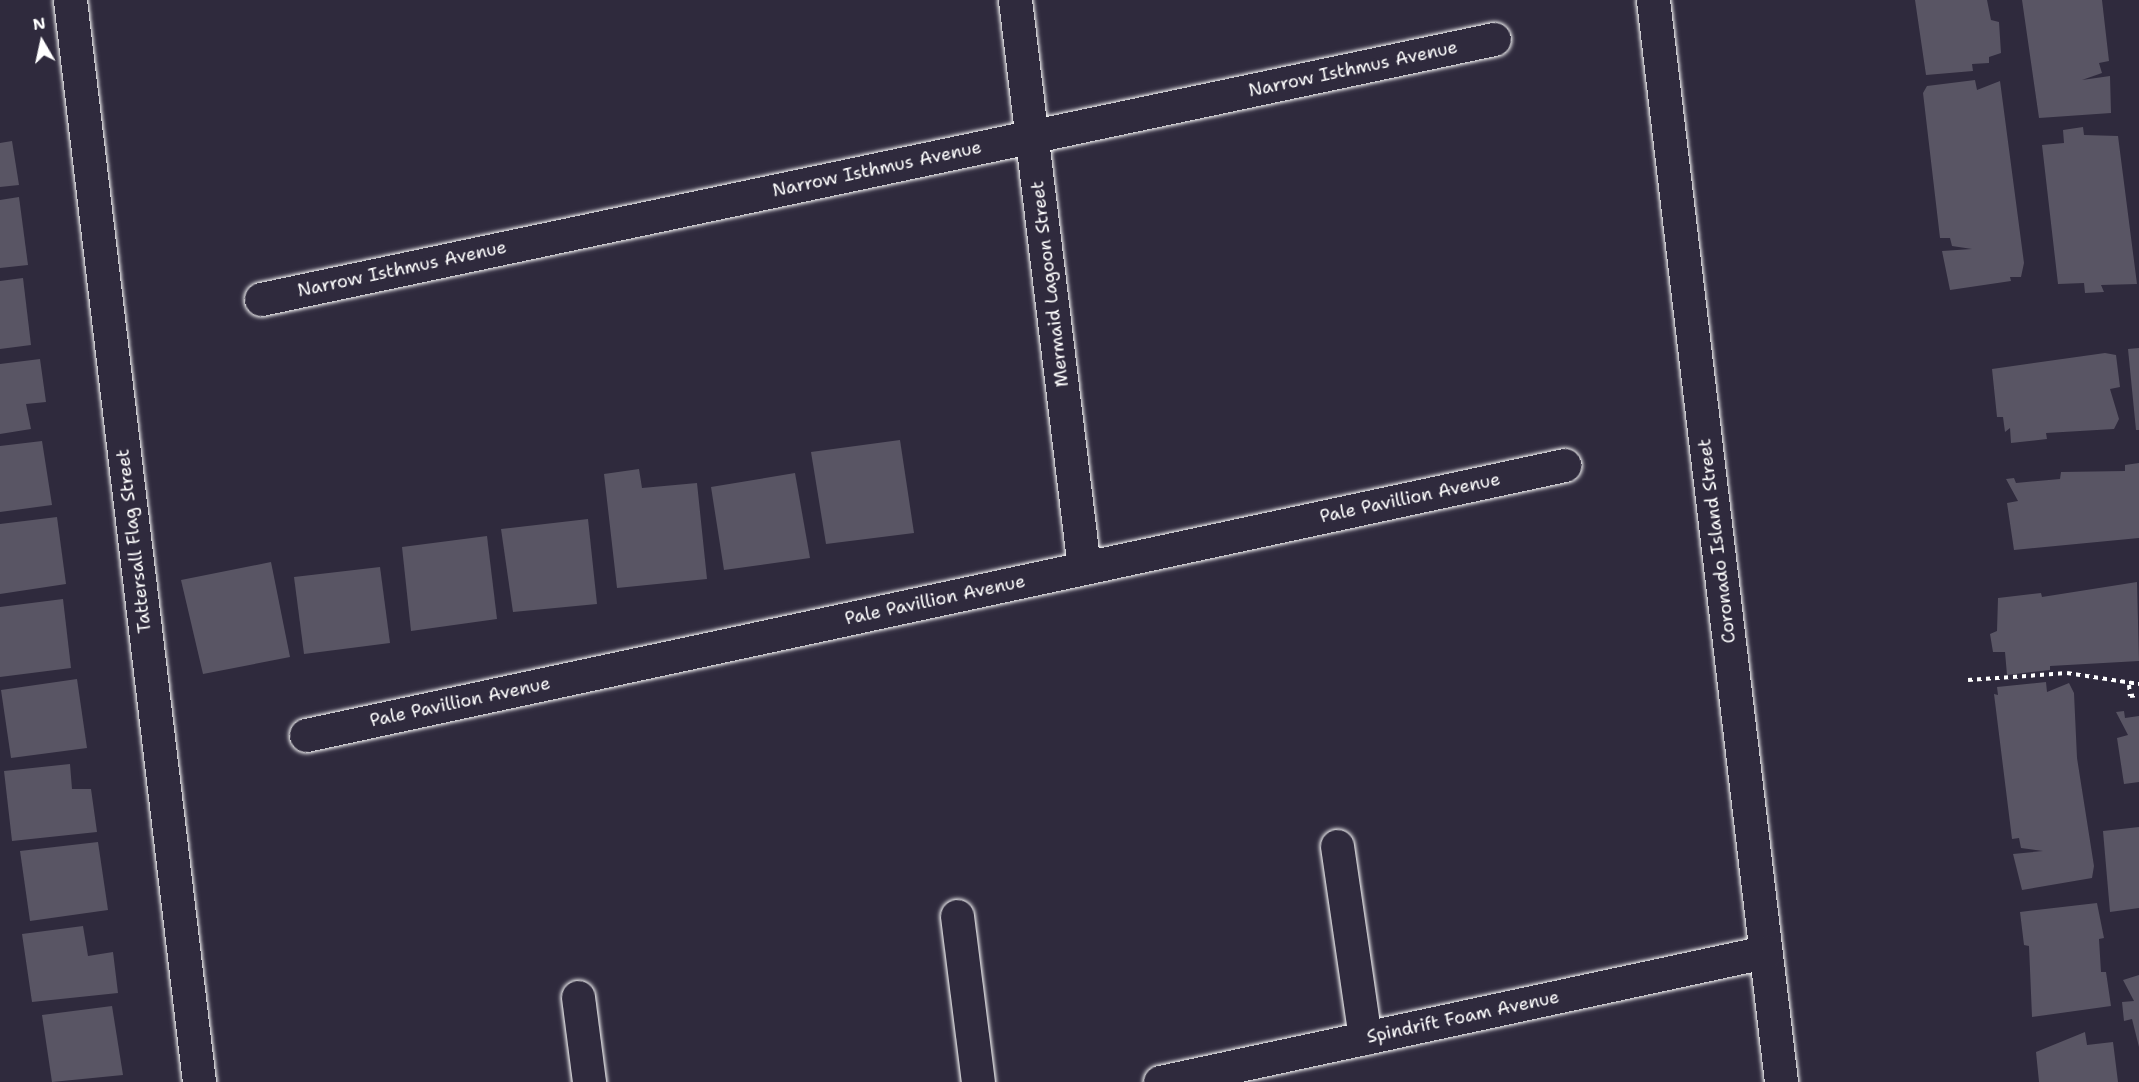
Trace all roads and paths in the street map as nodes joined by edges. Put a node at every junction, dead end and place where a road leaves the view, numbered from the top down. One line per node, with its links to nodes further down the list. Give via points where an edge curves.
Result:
1 (70, 0): 19 (street, Tattersall Flag Street)
2 (1015, 0): 5 (street, Mermaid Lagoon Street)
3 (1653, 0): 16 (street, Coronado Island Street)
4 (1494, 39): 5 (street, Narrow Isthmus Avenue)
5 (1032, 137): 6 (street, Narrow Isthmus Avenue); 8 (street, Mermaid Lagoon Street)
6 (261, 299)
7 (1564, 465): 8 (street, Pale Pavillion Avenue)
8 (1084, 568): 13 (street, Pale Pavillion Avenue)
9 (1968, 680): 11 (path, via 2067,673)
10 (2139, 684): 11 (path)
11 (2129, 685): 12 (path, via 2130,696)
12 (2139, 695)
13 (306, 735)
14 (1337, 846): 18 (street)
15 (957, 916): 21 (street)
16 (1765, 952): 18 (street, Spindrift Foam Avenue); 23 (street, Coronado Island Street)
17 (578, 997): 20 (street)
18 (1365, 1038): 22 (street, Spindrift Foam Avenue)
19 (199, 1082)
20 (589, 1082)
21 (978, 1082)
22 (1160, 1082)
23 (1781, 1082)

